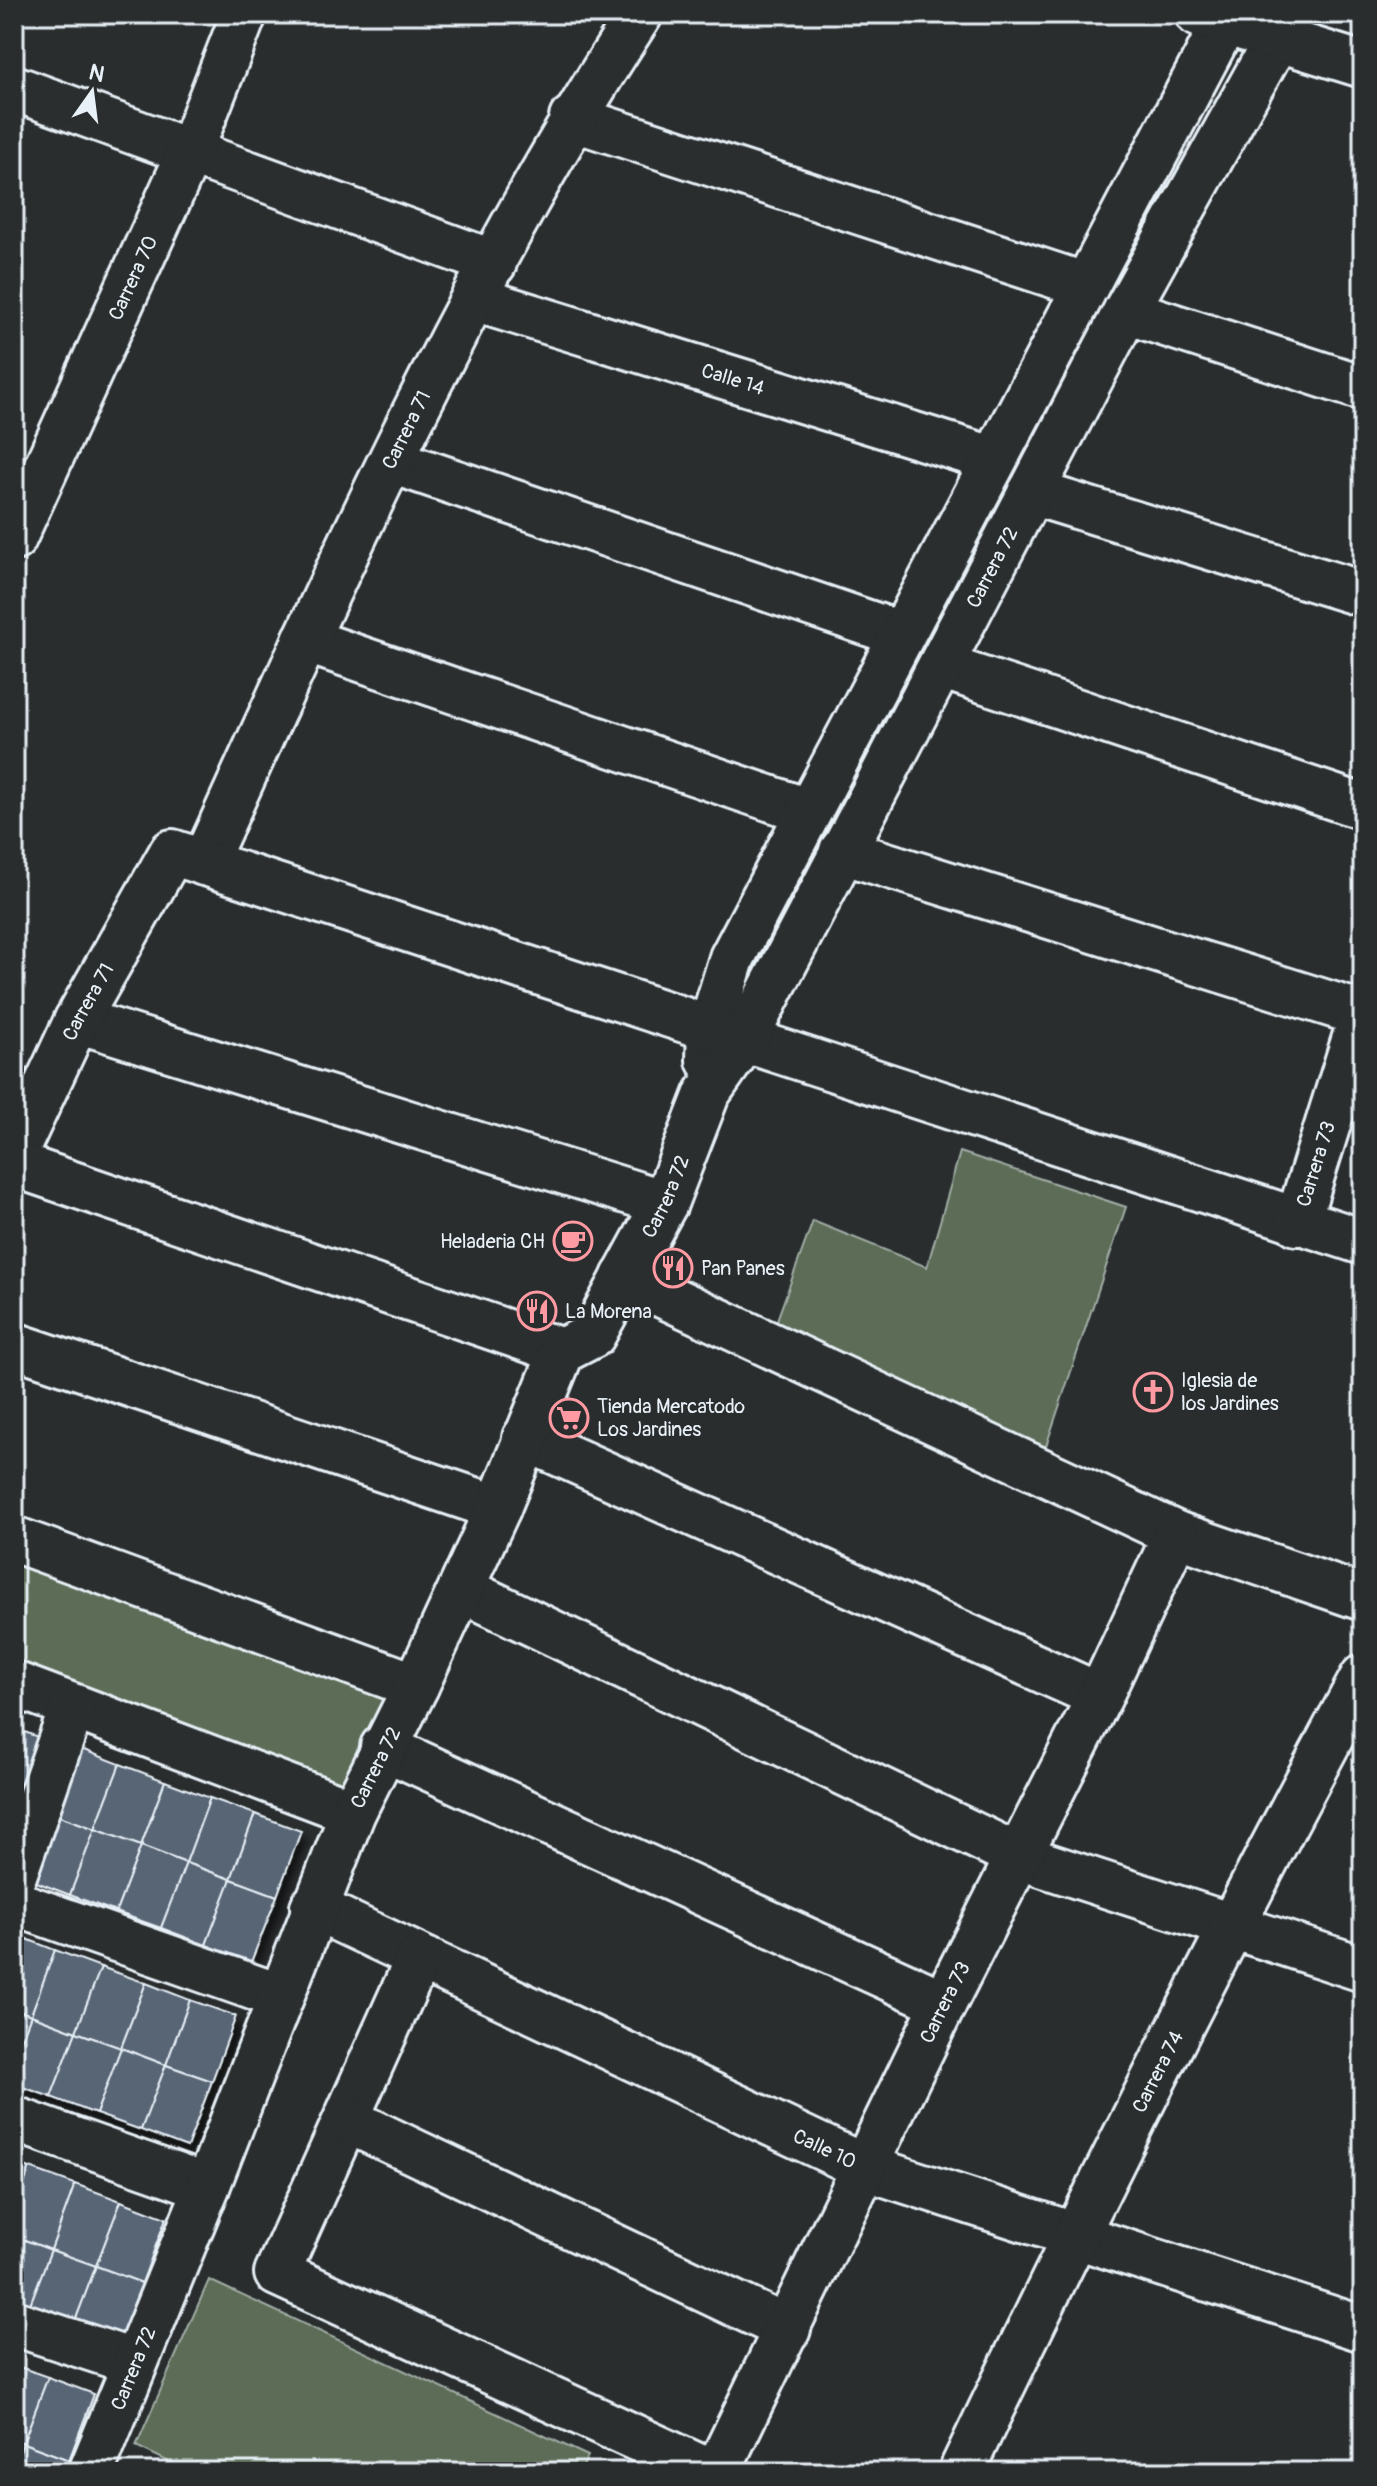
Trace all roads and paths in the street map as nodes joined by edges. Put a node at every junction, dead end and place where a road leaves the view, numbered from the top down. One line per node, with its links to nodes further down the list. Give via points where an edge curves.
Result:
1 (244, 14): 8 (street, Carrera 70)
2 (640, 14): 7 (street, Carrera 71)
3 (1212, 18): 4 (street); 10 (street, Carrera 72)
4 (1277, 39): 5 (street); 11 (street, Carrera 72)
5 (1363, 65)
6 (14, 88): 8 (street, Calle 14)
7 (572, 118): 9 (street, Carrera 71); 10 (street)
8 (190, 152): 9 (street, Calle 14); 16 (street, Carrera 70)
9 (485, 281): 13 (street, Calle 14); 14 (street, Carrera 71)
10 (1084, 285): 13 (street, Carrera 72)
11 (1126, 311): 12 (street); 15 (street, Carrera 72)
12 (1363, 388)
13 (992, 459): 18 (street, Carrera 72)
14 (392, 461): 18 (street); 19 (street, Carrera 71)
15 (1031, 492): 17 (street); 20 (street, Carrera 72)
16 (14, 538)
17 (1363, 594)
18 (900, 634): 22 (street, Carrera 72)
19 (305, 640): 22 (street); 24 (street, Carrera 71)
20 (941, 666): 21 (street); 23 (street, Carrera 72)
21 (1363, 807)
22 (807, 811): 27 (street, Carrera 72, via 732,958)
23 (842, 851): 25 (street); 27 (street, Carrera 72)
24 (188, 857): 26 (street, Carrera 71); 27 (street)
25 (1363, 1013): 31 (street, Carrera 73)
26 (77, 1020): 28 (street, Carrera 71); 30 (street)
27 (727, 1036): 30 (street, Carrera 72); 31 (street)
28 (14, 1155)
29 (14, 1164): 35 (street)
30 (665, 1203): 33 (street, Carrera 72)
31 (1297, 1223): 32 (street)
32 (1363, 1242)
33 (624, 1277): 35 (street, Carrera 72, via 593,1335); 38 (street)
34 (14, 1345): 37 (street)
35 (562, 1351): 36 (street, Carrera 72)
36 (525, 1438): 37 (street, Carrera 72); 45 (street)
37 (498, 1508): 40 (street, Carrera 72)
38 (1176, 1534): 41 (street); 45 (street, Carrera 73)
39 (14, 1539): 44 (street)
40 (461, 1589): 44 (street, Carrera 72); 49 (street)
41 (1363, 1598)
42 (1363, 1677): 53 (street, Carrera 74)
43 (14, 1684): 46 (street)
44 (416, 1686): 47 (street, Carrera 72)
45 (1100, 1696): 49 (street, Carrera 73)
46 (72, 1708): 48 (street); 50 (street)
47 (383, 1747): 48 (street, Carrera 72); 57 (street)
48 (353, 1812): 52 (street, Carrera 72)
49 (1020, 1857): 53 (street); 57 (street, Carrera 73)
50 (14, 1875)
51 (14, 1903): 56 (street)
52 (313, 1907): 54 (street, Calle 10); 56 (street, Carrera 72)
53 (1230, 1925): 55 (street); 62 (street, Carrera 74)
54 (418, 1959): 59 (street); 60 (street, Calle 10)
55 (1363, 1969)
56 (281, 1997): 61 (street, Carrera 72)
57 (944, 2003): 60 (street, Carrera 73)
58 (14, 2119): 61 (street)
59 (347, 2120): 64 (street); 68 (street, via 277,2273)
60 (864, 2167): 62 (street, Calle 10); 64 (street, Carrera 73)
61 (207, 2187): 66 (street, Carrera 72)
62 (1074, 2235): 65 (street, Calle 10); 70 (street, Carrera 74)
63 (14, 2323): 66 (street)
64 (788, 2329): 69 (street, Carrera 73)
65 (1363, 2329)
66 (133, 2362): 67 (street, Carrera 72)
67 (91, 2472)
68 (710, 2472)
69 (717, 2472)
70 (961, 2472)

